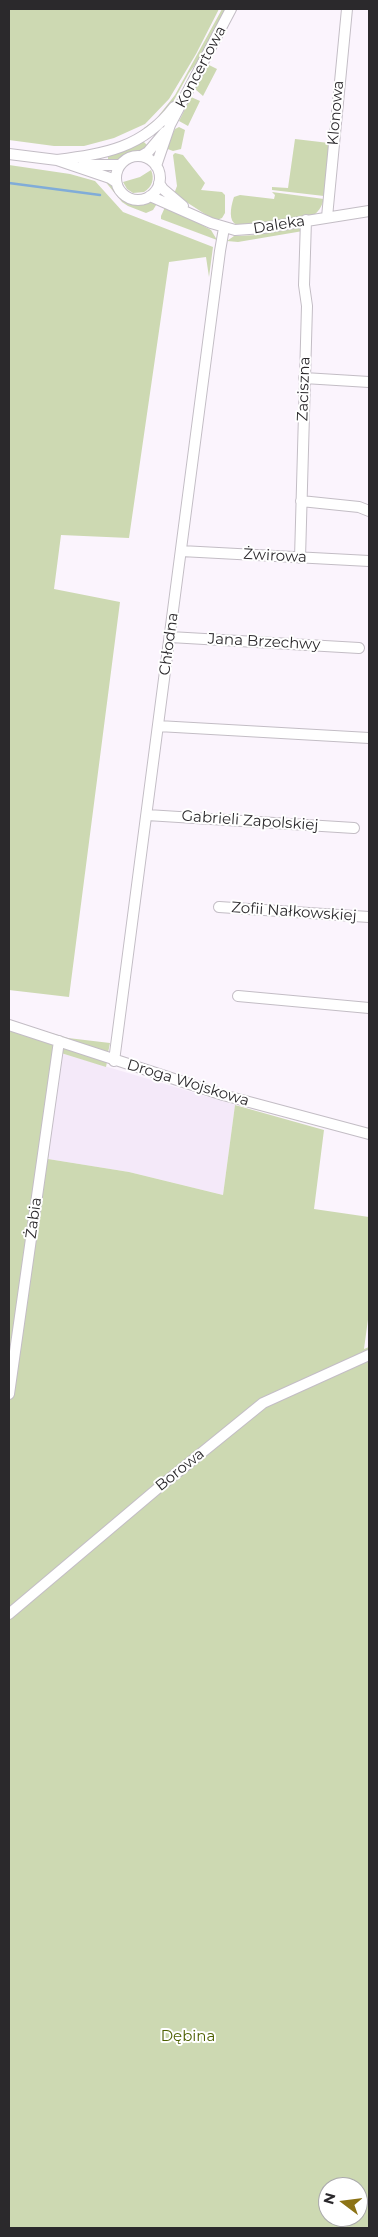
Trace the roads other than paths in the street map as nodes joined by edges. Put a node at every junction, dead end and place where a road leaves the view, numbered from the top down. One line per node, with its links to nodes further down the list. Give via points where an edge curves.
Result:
1 (231, 9): 3 (street, Koncertowa)
2 (347, 9): 16 (street, Klonowa)
3 (193, 81): 4 (street, Koncertowa); 7 (street, via 164,120 137,140 103,154)
4 (170, 125): 6 (street, Koncertowa); 10 (street, Koncertowa)
5 (9, 154): 7 (street)
6 (141, 156): 9 (street, via 129,158); 10 (street)
7 (57, 160): 8 (street)
8 (72, 164): 9 (street); 11 (street)
9 (120, 165): 11 (street)
10 (156, 166): 12 (street)
11 (116, 182): 13 (street, via 119,190 129,198 138,200)
12 (159, 183): 13 (street); 15 (street, Daleka)
13 (150, 196): 15 (street, Daleka)
14 (369, 211): 16 (street, Daleka)
15 (191, 213): 18 (street, Daleka)
16 (327, 217): 17 (street, Daleka)
17 (306, 220): 18 (street, Daleka, via 245,230); 19 (street, Zaciszna)
18 (224, 228): 23 (street, Chłodna)
19 (304, 378): 20 (street); 21 (street, Zaciszna)
20 (369, 382)
21 (301, 501): 22 (street, via 359,507); 24 (street, Zaciszna)
22 (369, 511)
23 (181, 551): 24 (street, Żwirowa); 26 (street, Chłodna)
24 (300, 558): 25 (street, Żwirowa)
25 (369, 561)
26 (170, 637): 27 (street, Jana Brzechwy); 28 (street, Chłodna)
27 (359, 648)
28 (158, 726): 29 (street); 30 (street, Chłodna)
29 (369, 738)
30 (147, 815): 31 (street, Gabrieli Zapolskiej); 38 (street, Chłodna)
31 (354, 828)
32 (218, 907): 33 (street, Zofii Nałkowskiej)
33 (369, 917)
34 (238, 996): 35 (street)
35 (369, 1008)
36 (9, 1025): 37 (street, Droga Wojskowa)
37 (59, 1041): 38 (street, Droga Wojskowa); 41 (street, Żabia)
38 (114, 1061): 39 (street, Droga Wojskowa, via 223,1095)
39 (369, 1134)
40 (369, 1355): 42 (street, Borowa, via 263,1403)
41 (9, 1394)
42 (9, 1614)

